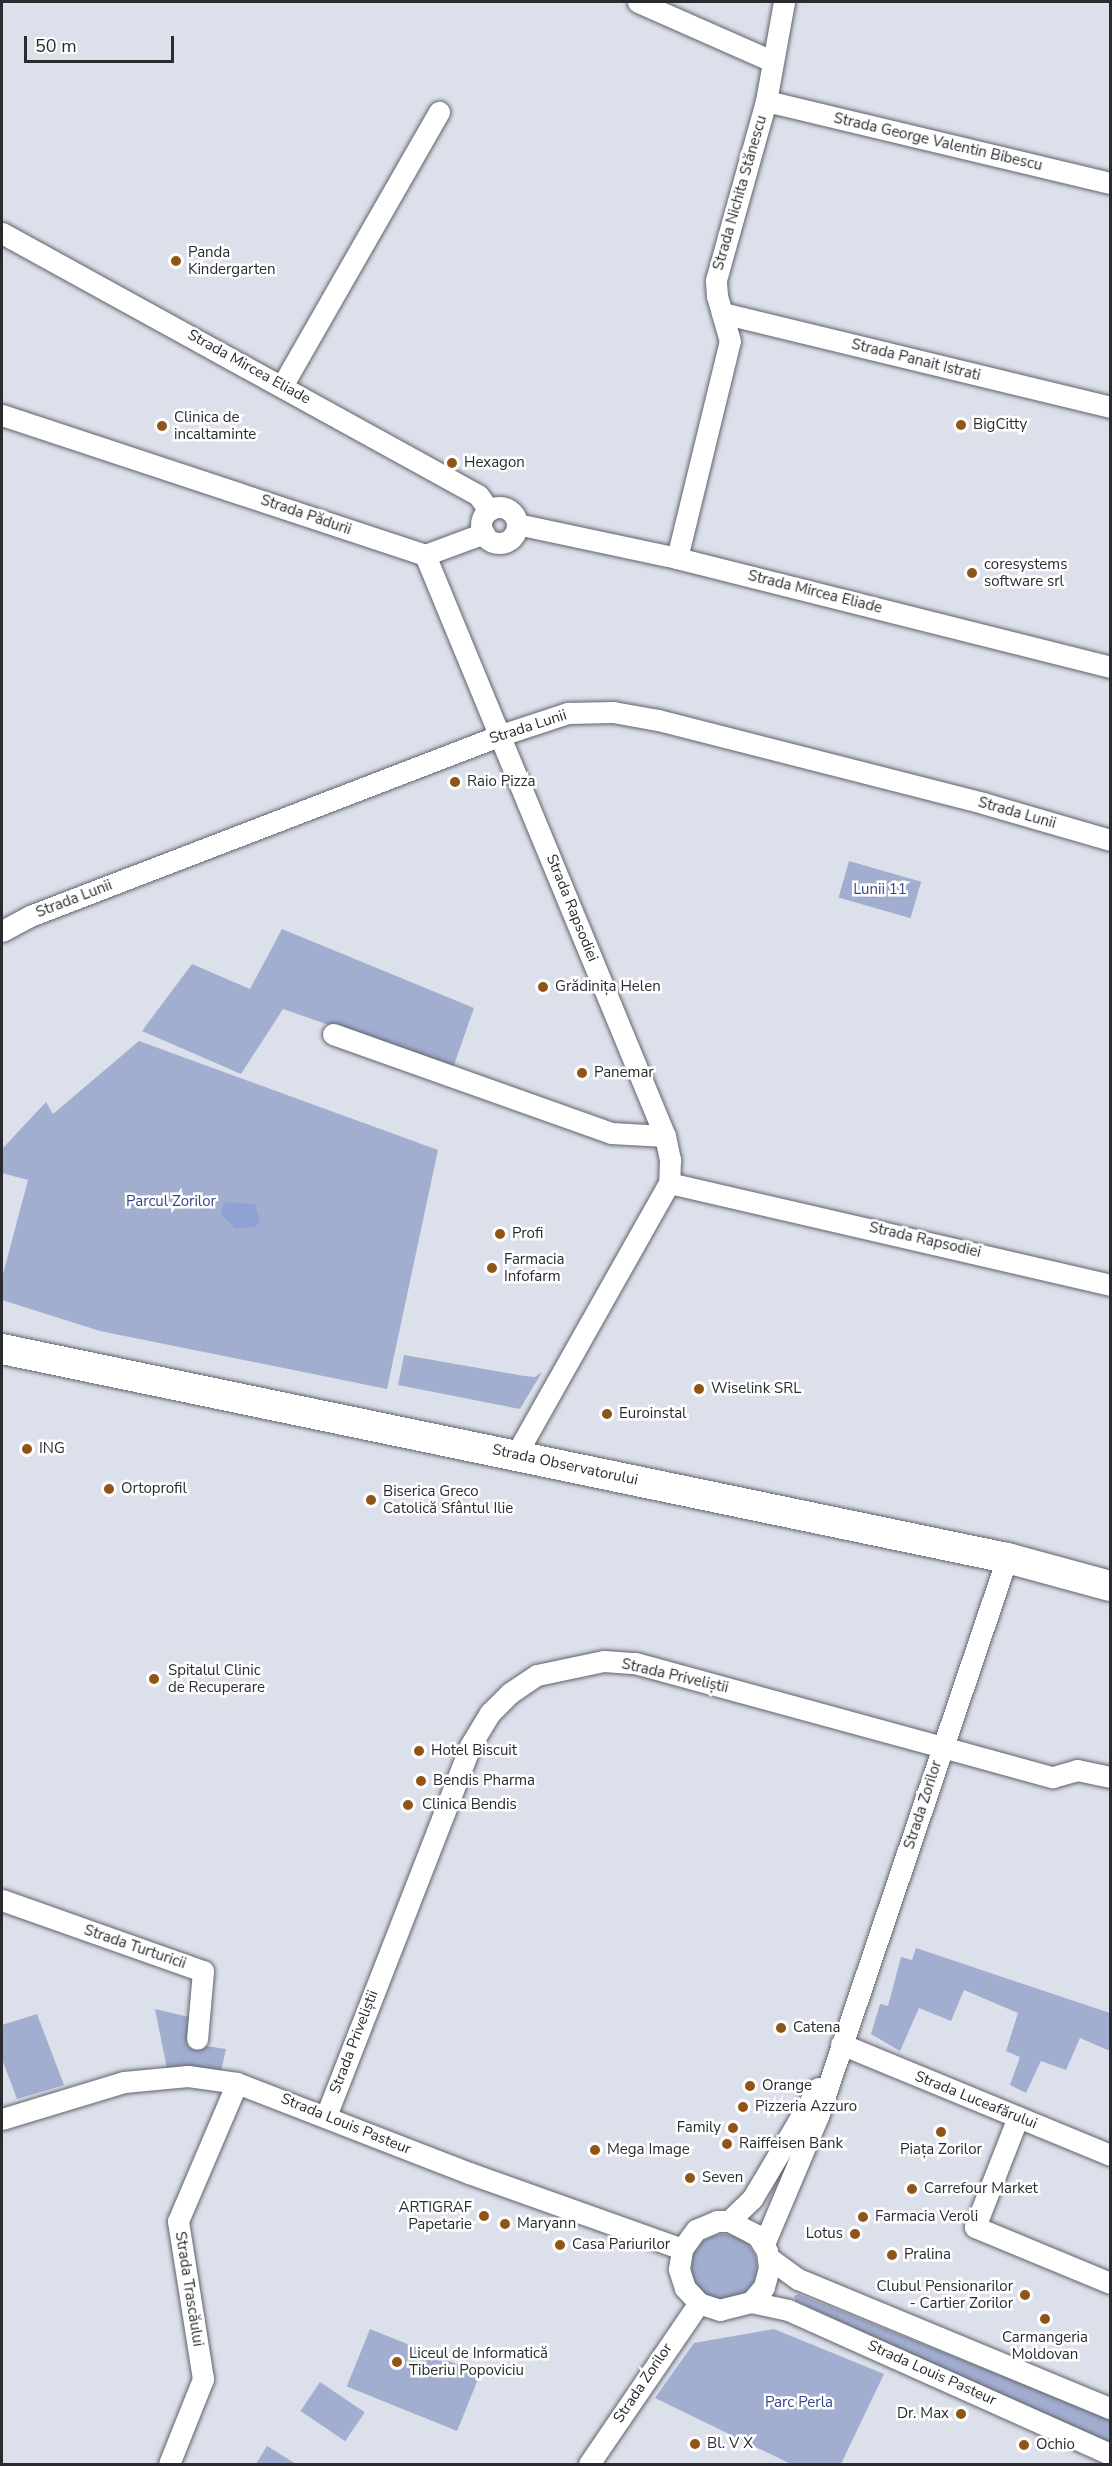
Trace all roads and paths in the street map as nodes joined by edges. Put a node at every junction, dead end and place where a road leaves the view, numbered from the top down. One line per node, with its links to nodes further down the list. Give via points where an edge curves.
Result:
1 (638, 2): 3 (street)
2 (784, 2): 3 (street, Strada Nichita Stănescu)
3 (772, 61): 4 (street, Strada Nichita Stănescu)
4 (766, 101): 6 (street, Strada George Valentin Bibescu); 8 (street, Strada Nichita Stănescu, via 716,279)
5 (439, 112): 9 (street)
6 (1110, 183)
7 (2, 233): 9 (street, Strada Mircea Eliade)
8 (722, 313): 10 (street, Strada Panait Istrati); 16 (street, Strada Nichita Stănescu, via 730,341)
9 (282, 386): 12 (street, Strada Mircea Eliade, via 478,495)
10 (1110, 407)
11 (2, 415): 15 (street, Strada Pădurii)
12 (489, 510): 13 (street, Strada Mircea Eliade, via 506,508); 14 (street, via 482,521)
13 (517, 524): 14 (street, via 513,536 503,542 491,540); 16 (street, Strada Mircea Eliade)
14 (484, 533): 15 (street)
15 (425, 555): 18 (street)
16 (677, 558): 17 (street, Strada Mircea Eliade)
17 (1110, 667)
18 (501, 735): 19 (street, Strada Lunii, via 568,713 613,712 983,802); 20 (street, Strada Lunii, via 30,916); 22 (street, Strada Rapsodiei)
19 (1110, 840)
20 (2, 931)
21 (333, 1034): 22 (street, via 611,1133)
22 (665, 1136): 23 (street, Strada Rapsodiei)
23 (669, 1183): 24 (street, Strada Rapsodiei); 26 (street)
24 (1110, 1285)
25 (7, 1347): 26 (main road, Strada Observatorului)
26 (516, 1455): 27 (main road, Strada Observatorului)
27 (1007, 1558): 28 (main road, Strada Observatorului); 29 (street, Strada Zorilor)
28 (1110, 1586)
29 (942, 1746): 30 (street, Strada Priveliștii, via 1053,1778 1077,1770); 33 (street, Strada Zorilor); 35 (street, Strada Priveliștii, via 635,1663 604,1661 537,1675 490,1713 470,1746)
30 (1110, 1777)
31 (2, 1900): 32 (street, Strada Turturicii, via 203,1971)
32 (197, 2039)
33 (840, 2048): 36 (street, Strada Luceafărului); 39 (street, Strada Zorilor, via 766,2179); 41 (street, Strada Zorilor)
34 (237, 2083): 35 (street, Strada Louis Pasteur); 37 (street, Strada Louis Pasteur, via 188,2076 124,2082); 47 (street, Strada Trascăului, via 178,2221 203,2379)
35 (326, 2116): 40 (street, Strada Louis Pasteur, via 469,2173)
36 (1018, 2117): 38 (street, Strada Luceafărului); 42 (street, via 975,2228)
37 (2, 2119)
38 (1110, 2155)
39 (729, 2221): 40 (street, via 717,2221 696,2230); 41 (street, via 749,2228)
40 (682, 2248): 44 (street, via 681,2279)
41 (766, 2251): 43 (street, Strada Zorilor, via 768,2278); 45 (street, via 798,2279)
42 (1110, 2283)
43 (751, 2302): 44 (street, via 731,2310); 46 (street, Strada Louis Pasteur, via 788,2310)
44 (699, 2303): 48 (street, Strada Zorilor)
45 (1110, 2409)
46 (1110, 2454)
47 (170, 2464)
48 (589, 2464)

